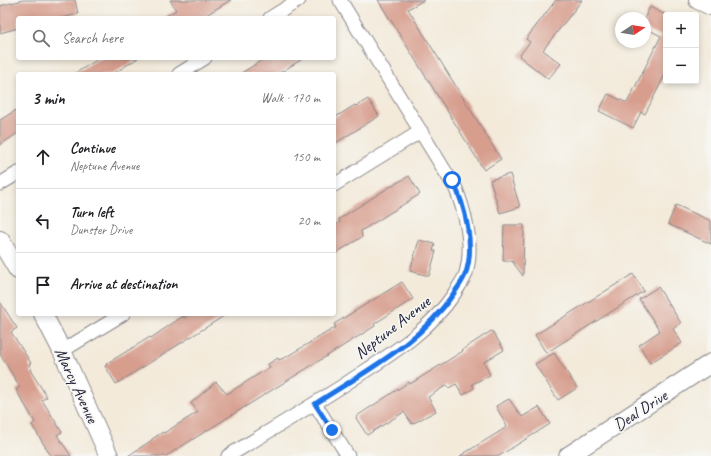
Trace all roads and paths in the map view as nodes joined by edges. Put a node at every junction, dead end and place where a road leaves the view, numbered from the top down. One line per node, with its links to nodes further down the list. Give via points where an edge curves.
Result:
1 (299, 0): 3 (street)
2 (340, 0): 6 (street, Neptune Avenue)
3 (273, 16)
4 (202, 60): 5 (street)
5 (182, 72)
6 (421, 131): 9 (street); 16 (street, Neptune Avenue, via 447,172 462,205 469,245 466,274 445,307 424,329)
7 (16, 174): 8 (street)
8 (0, 184)
9 (336, 184)
10 (0, 240): 11 (street)
11 (16, 267)
12 (44, 316): 14 (street, Marcy Avenue)
13 (120, 316): 14 (street)
14 (62, 352): 18 (street, Marcy Avenue)
15 (711, 363): 17 (street, Deal Drive)
16 (315, 404): 19 (street, Neptune Avenue); 20 (street)
17 (576, 454)
18 (109, 456)
19 (228, 456)
20 (348, 456)

